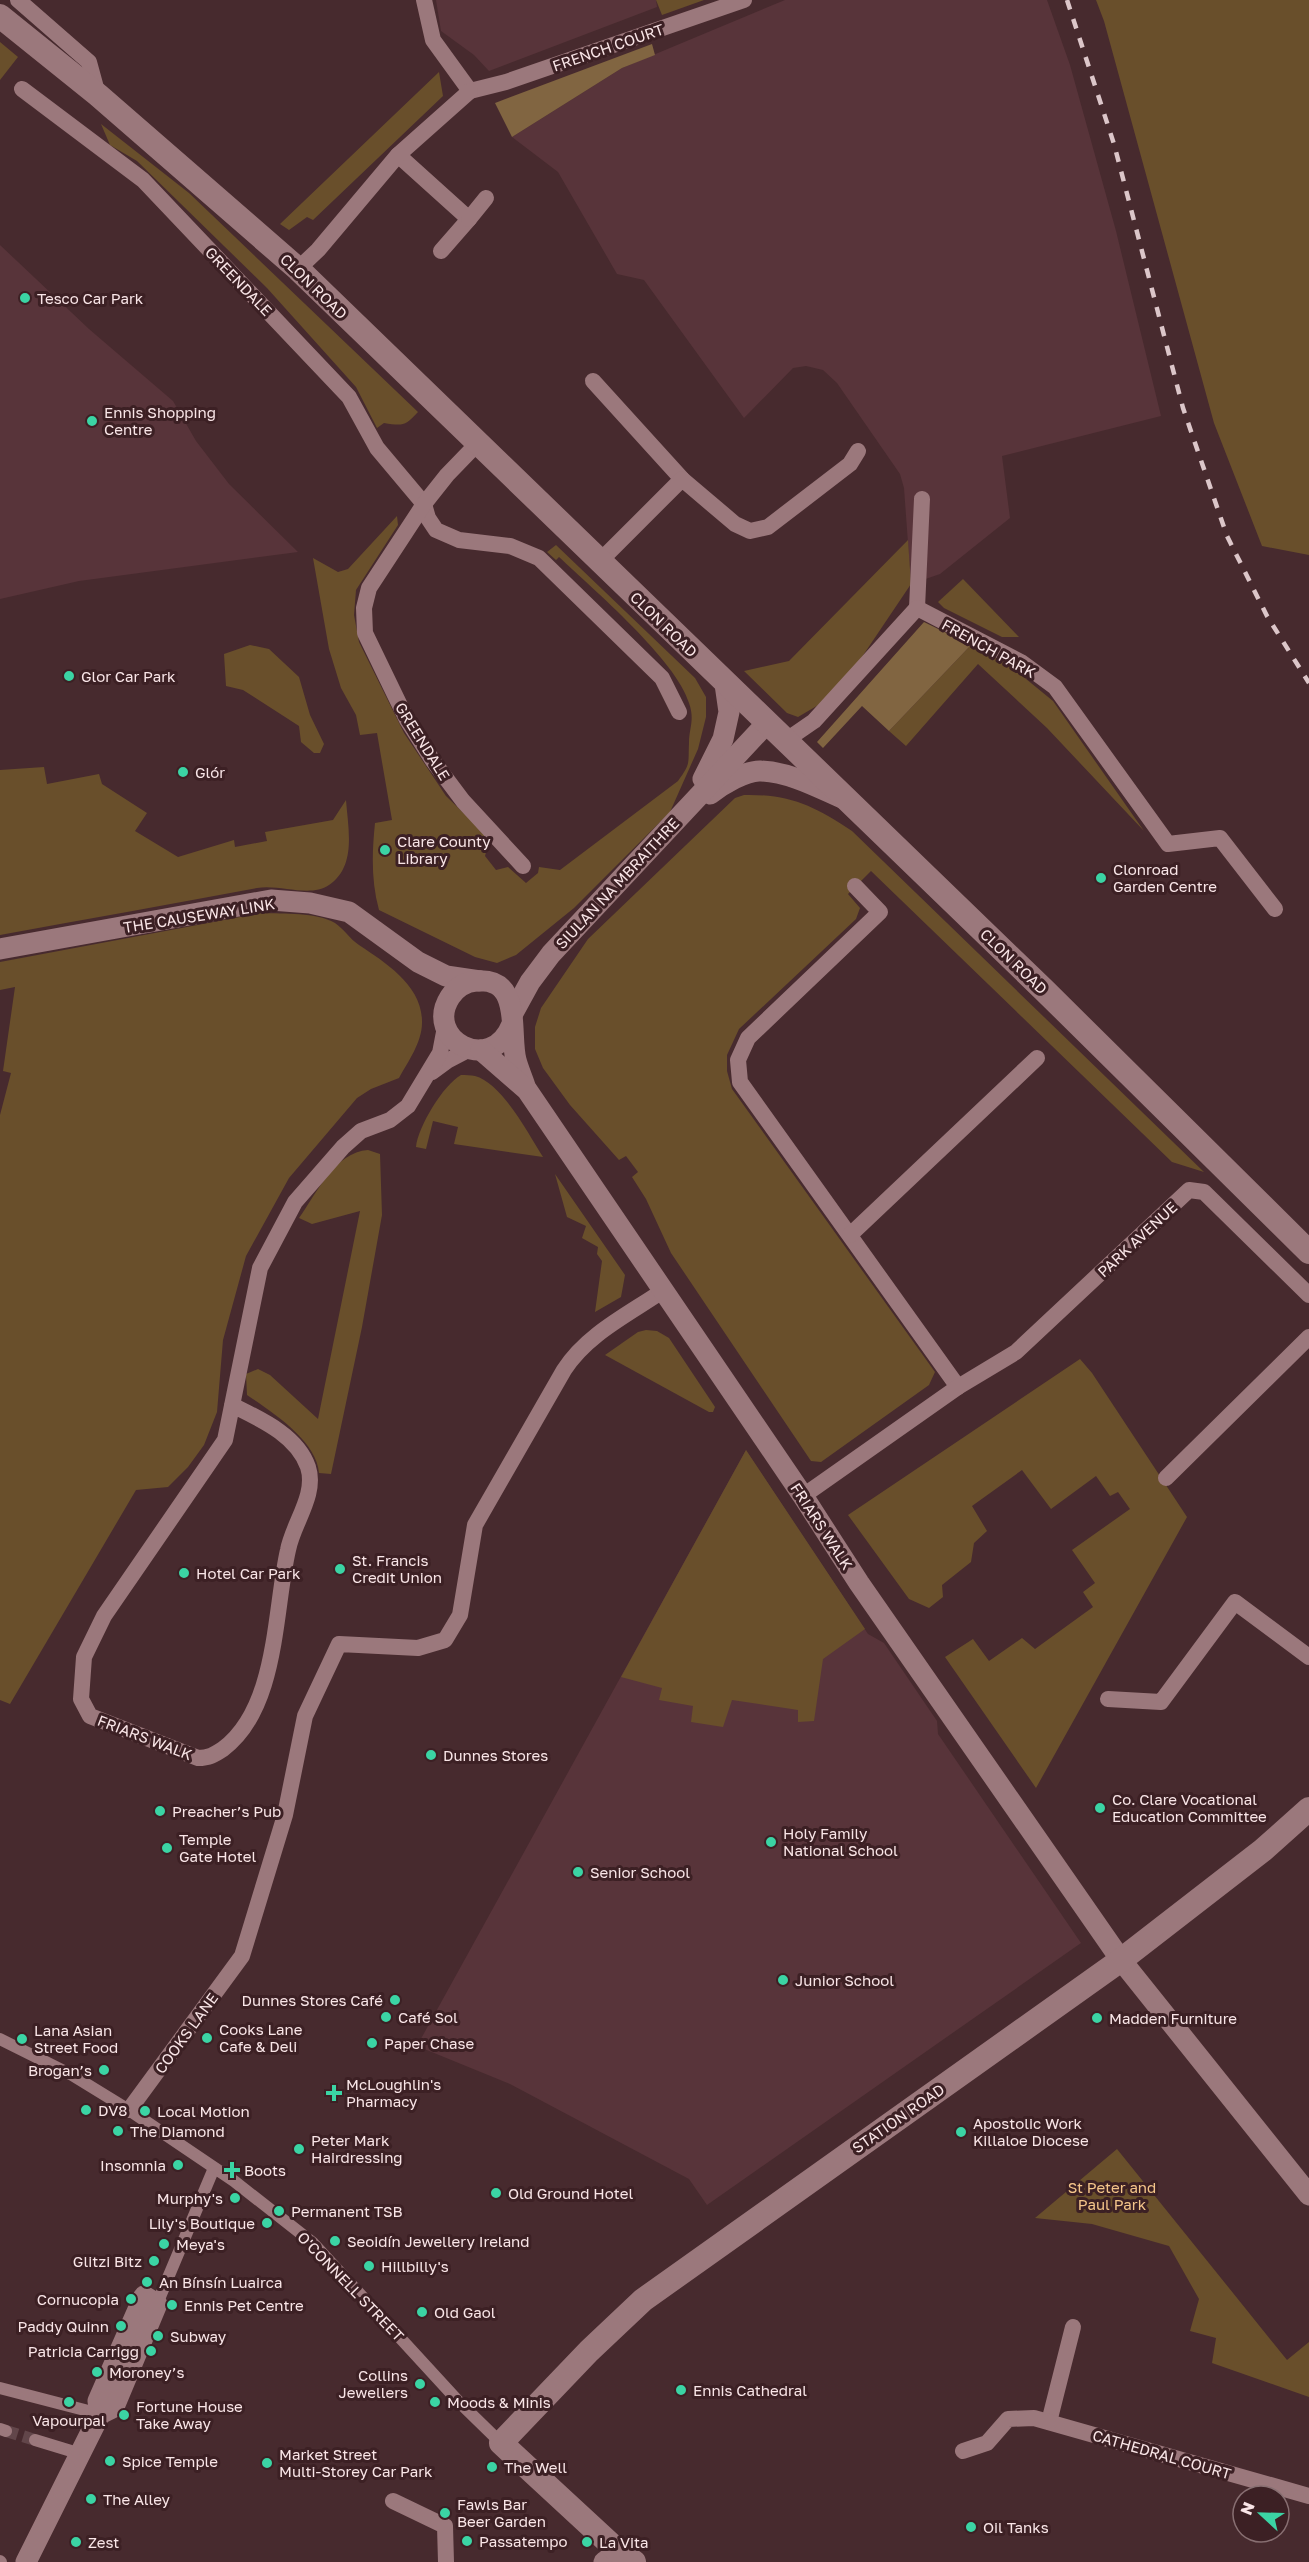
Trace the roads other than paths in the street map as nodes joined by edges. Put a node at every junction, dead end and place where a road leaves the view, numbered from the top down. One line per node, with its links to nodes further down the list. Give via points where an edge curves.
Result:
1 (18, 0): 7 (street, via 88,62)
2 (424, 0): 6 (street, via 433,40)
3 (744, 0): 6 (street, FRENCH COURT)
4 (0, 16): 7 (main road, CLON ROAD)
5 (21, 89): 18 (street, GREENDALE, via 143,180 349,397 377,448)
6 (470, 91): 8 (street, FRENCH COURT)
7 (98, 95): 12 (main road, CLON ROAD)
8 (398, 155): 10 (street); 12 (street, FRENCH COURT)
9 (486, 198): 10 (street)
10 (469, 219): 11 (street)
11 (441, 250)
12 (298, 269): 14 (main road, CLON ROAD)
13 (593, 381): 16 (street)
14 (477, 444): 18 (street, GREENDALE); 19 (main road, CLON ROAD)
15 (858, 451): 16 (street, via 850,464 768,527 750,531 735,524)
16 (682, 478): 19 (street)
17 (922, 499): 20 (street)
18 (424, 504): 22 (street, GREENDALE, via 436,530 459,540 510,546 539,558 662,678); 27 (street, GREENDALE, via 369,588 364,608 365,633 407,720 433,761 463,801)
19 (600, 561): 21 (main road, CLON ROAD)
20 (917, 608): 24 (street, via 814,721); 29 (street, FRENCH PARK, via 1021,662 1055,687 1168,844 1220,838)
21 (725, 684): 23 (main road, CLON ROAD); 26 (street, SIULAN NA MBRAITHRE, via 729,712 723,740)
22 (679, 712)
23 (767, 723): 24 (main road, CLON ROAD); 26 (street, SIULAN NA MBRAITHRE)
24 (785, 741): 25 (main road, CLON ROAD)
25 (845, 799): 26 (street, SIULAN NA MBRAITHRE, via 805,781 760,770 727,782); 41 (main road, CLON ROAD)
26 (683, 813): 31 (street, SIULAN NA MBRAITHRE)
27 (523, 866)
28 (855, 886): 40 (street, via 880,912 748,1038 738,1060 740,1082)
29 (1275, 909)
30 (0, 949): 32 (street, THE CAUSEWAY LINK, via 271,900 349,912)
31 (551, 954): 33 (street, SIULAN NA MBRAITHRE, via 524,973); 34 (street, SIULAN NA MBRAITHRE, via 530,982)
32 (418, 962): 33 (street, THE CAUSEWAY LINK, via 446,976); 35 (street, THE CAUSEWAY LINK, via 434,986)
33 (488, 983): 34 (street, via 508,997); 35 (street, via 459,987 446,1004)
34 (513, 1018): 36 (street, via 501,1042); 39 (street, FRIARS WALK, via 516,1059)
35 (445, 1021): 36 (street, via 459,1045); 38 (street, FRIARS WALK, via 440,1053)
36 (475, 1050): 38 (street, FRIARS WALK, via 447,1061); 39 (street, FRIARS WALK)
37 (1037, 1058): 40 (street)
38 (426, 1077): 46 (street, FRIARS WALK, via 408,1106 390,1120 361,1131 295,1202 260,1268)
39 (527, 1090): 42 (street, FRIARS WALK)
40 (850, 1235): 45 (street)
41 (1309, 1252)
42 (664, 1290): 48 (street, FRIARS WALK); 54 (street, COOKS LANE, via 587,1342 564,1370 475,1525 460,1615 445,1640 418,1648 339,1644 305,1716 285,1815 242,1956)
43 (1309, 1295): 45 (street, PARK AVENUE, via 1204,1192 1189,1190 1016,1352)
44 (1309, 1337): 47 (street)
45 (958, 1387): 48 (street, PARK AVENUE)
46 (232, 1405): 46 (street, FRIARS WALK, via 269,1423 298,1450 308,1466 310,1479 308,1497 288,1547 270,1657 258,1702 235,1739 210,1758 198,1758 90,1716 81,1700 84,1657 104,1616 225,1440)
47 (1166, 1478)
48 (803, 1496): 52 (street, FRIARS WALK)
49 (1309, 1657): 50 (street, via 1235,1602 1161,1702)
50 (1108, 1699)
51 (1309, 1809): 52 (main road, STATION ROAD, via 1263,1850)
52 (1121, 1960): 56 (street, FRIARS WALK); 63 (main road, STATION ROAD, via 643,2300)
53 (0, 2039): 54 (street, O'CONNELL STREET, via 72,2075)
54 (129, 2110): 55 (street, O'CONNELL STREET)
55 (214, 2168): 57 (street); 63 (street, O'CONNELL STREET, via 313,2243)
56 (1309, 2195)
57 (157, 2304): 60 (street, via 114,2407)
58 (1073, 2327): 61 (street)
59 (0, 2388): 60 (street)
60 (100, 2414): 65 (street)
61 (1049, 2422): 64 (street, CATHEDRAL COURT, via 1008,2419 987,2442); 66 (street, CATHEDRAL COURT)
62 (35, 2440): 65 (street)
63 (501, 2443): 68 (main road, O'CONNELL STREET)
64 (963, 2451)
65 (81, 2454): 69 (street)
66 (1309, 2496)
67 (393, 2501): 70 (street, via 445,2526)
68 (619, 2558)
69 (26, 2562)
70 (446, 2562)

